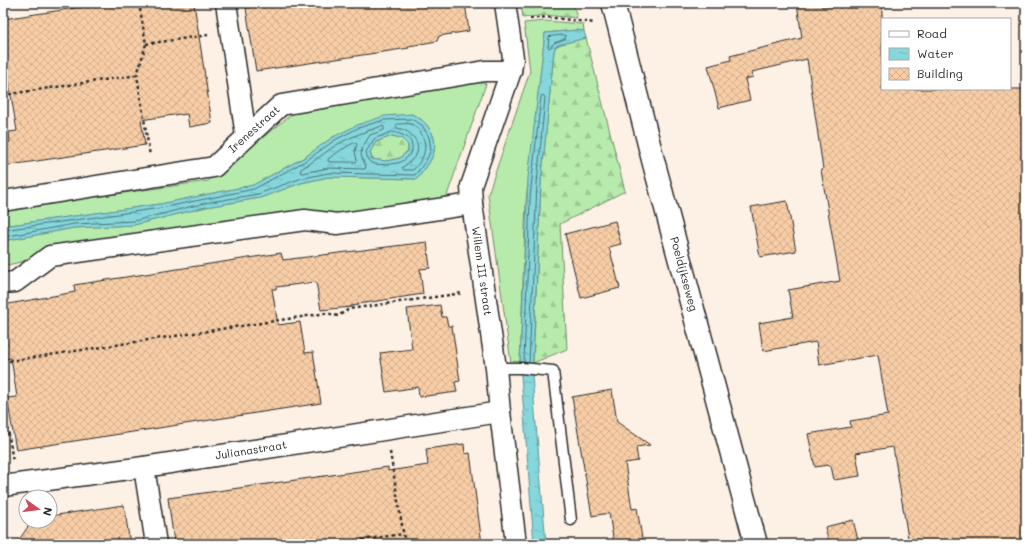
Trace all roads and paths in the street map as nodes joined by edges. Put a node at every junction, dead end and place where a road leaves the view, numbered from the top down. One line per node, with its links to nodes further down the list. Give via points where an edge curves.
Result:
1 (139, 3): 7 (path)
2 (226, 3): 6 (street)
3 (612, 3): 30 (street, Poeldijkseweg)
4 (506, 12): 5 (path); 8 (street, Willem III straat, via 513,58)
5 (597, 23)
6 (230, 32): 7 (path); 11 (street)
7 (146, 44): 9 (path)
8 (510, 71): 11 (street, Irenestraat, via 485,71 281,104); 14 (street, Willem III straat, via 471,186)
9 (137, 75): 10 (path); 12 (path)
10 (3, 95)
11 (246, 136): 12 (street, Irenestraat, via 214,167)
12 (154, 176): 13 (street, Irenestraat)
13 (3, 201)
14 (472, 204): 15 (street, via 336,224 305,220 50,256 15,282); 16 (street, Willem III straat)
15 (3, 283)
16 (484, 290): 17 (path, via 349,310 338,316 327,313); 18 (street, Willem III straat)
17 (3, 362)
18 (496, 368): 20 (street, Willem III straat); 24 (lane, via 553,371)
19 (3, 397): 23 (path)
20 (500, 412): 21 (street, Julianastraat); 29 (street, Willem III straat)
21 (387, 429): 22 (street, Julianastraat); 25 (path)
22 (144, 467): 23 (street, Julianastraat); 26 (street)
23 (10, 485)
24 (570, 520)
25 (403, 534): 27 (path); 28 (path)
26 (156, 544)
27 (332, 544)
28 (405, 544)
29 (516, 544)
30 (756, 544)

